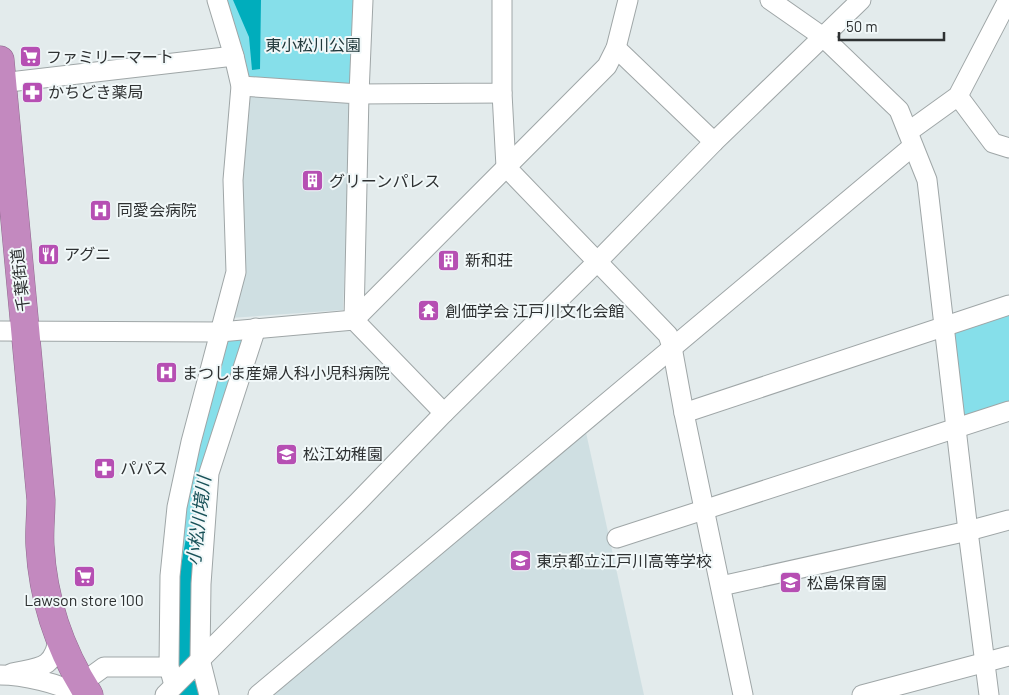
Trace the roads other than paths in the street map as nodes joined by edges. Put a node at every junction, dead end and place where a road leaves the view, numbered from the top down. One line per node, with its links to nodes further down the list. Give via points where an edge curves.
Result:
1 (217, 0): 10 (street)
2 (363, 0): 14 (street)
3 (502, 0): 13 (street)
4 (628, 0): 9 (street)
5 (770, 0): 8 (street)
6 (861, 0): 8 (street)
7 (1008, 0): 15 (street)
8 (823, 37): 16 (street, via 899,110); 17 (street)
9 (616, 48): 17 (street); 19 (street, via 607,66)
10 (234, 56): 11 (street); 12 (street)
11 (1, 76): 25 (highway, 千葉街道)
12 (241, 86): 14 (street); 26 (street, via 233,180 236,272)
13 (502, 93): 14 (street); 19 (street)
14 (359, 94): 22 (street)
15 (958, 96): 16 (street); 18 (street, via 993,144)
16 (911, 139): 23 (street, via 927,180); 27 (street)
17 (714, 142): 20 (street)
18 (1009, 148)
19 (506, 167): 20 (street); 22 (street)
20 (596, 262): 27 (street, via 668,335); 30 (street)
21 (1009, 305): 23 (street)
22 (354, 320): 24 (street); 30 (street)
23 (944, 326): 29 (street); 31 (street)
24 (256, 328): 26 (street); 40 (street, via 210,473 201,584)
25 (13, 332): 26 (street); 32 (highway, 千葉街道)
26 (220, 332): 42 (street, via 177,507 170,576)
27 (672, 347): 29 (street); 47 (street)
28 (1009, 411): 31 (street)
29 (684, 412): 33 (street)
30 (444, 413): 40 (street)
31 (957, 428): 33 (street); 35 (street)
32 (41, 500): 38 (highway, 千葉街道, via 42,567); 45 (highway, 千葉街道, via 66,610 77,640)
33 (705, 510): 36 (street); 37 (street)
34 (1009, 520): 35 (street)
35 (968, 531): 37 (street); 41 (street)
36 (617, 538)
37 (721, 586): 48 (street)
38 (59, 638): 43 (street, via 56,653 44,666); 45 (highway, 千葉街道)
39 (1009, 656): 41 (street)
40 (200, 659): 44 (street); 46 (street)
41 (985, 662): 49 (street); 50 (street)
42 (169, 667): 44 (street); 45 (street, via 104,667)
43 (2, 675): 45 (street)
44 (170, 690)
45 (85, 691)
46 (209, 695)
47 (258, 695)
48 (744, 695)
49 (862, 695)
50 (989, 695)

